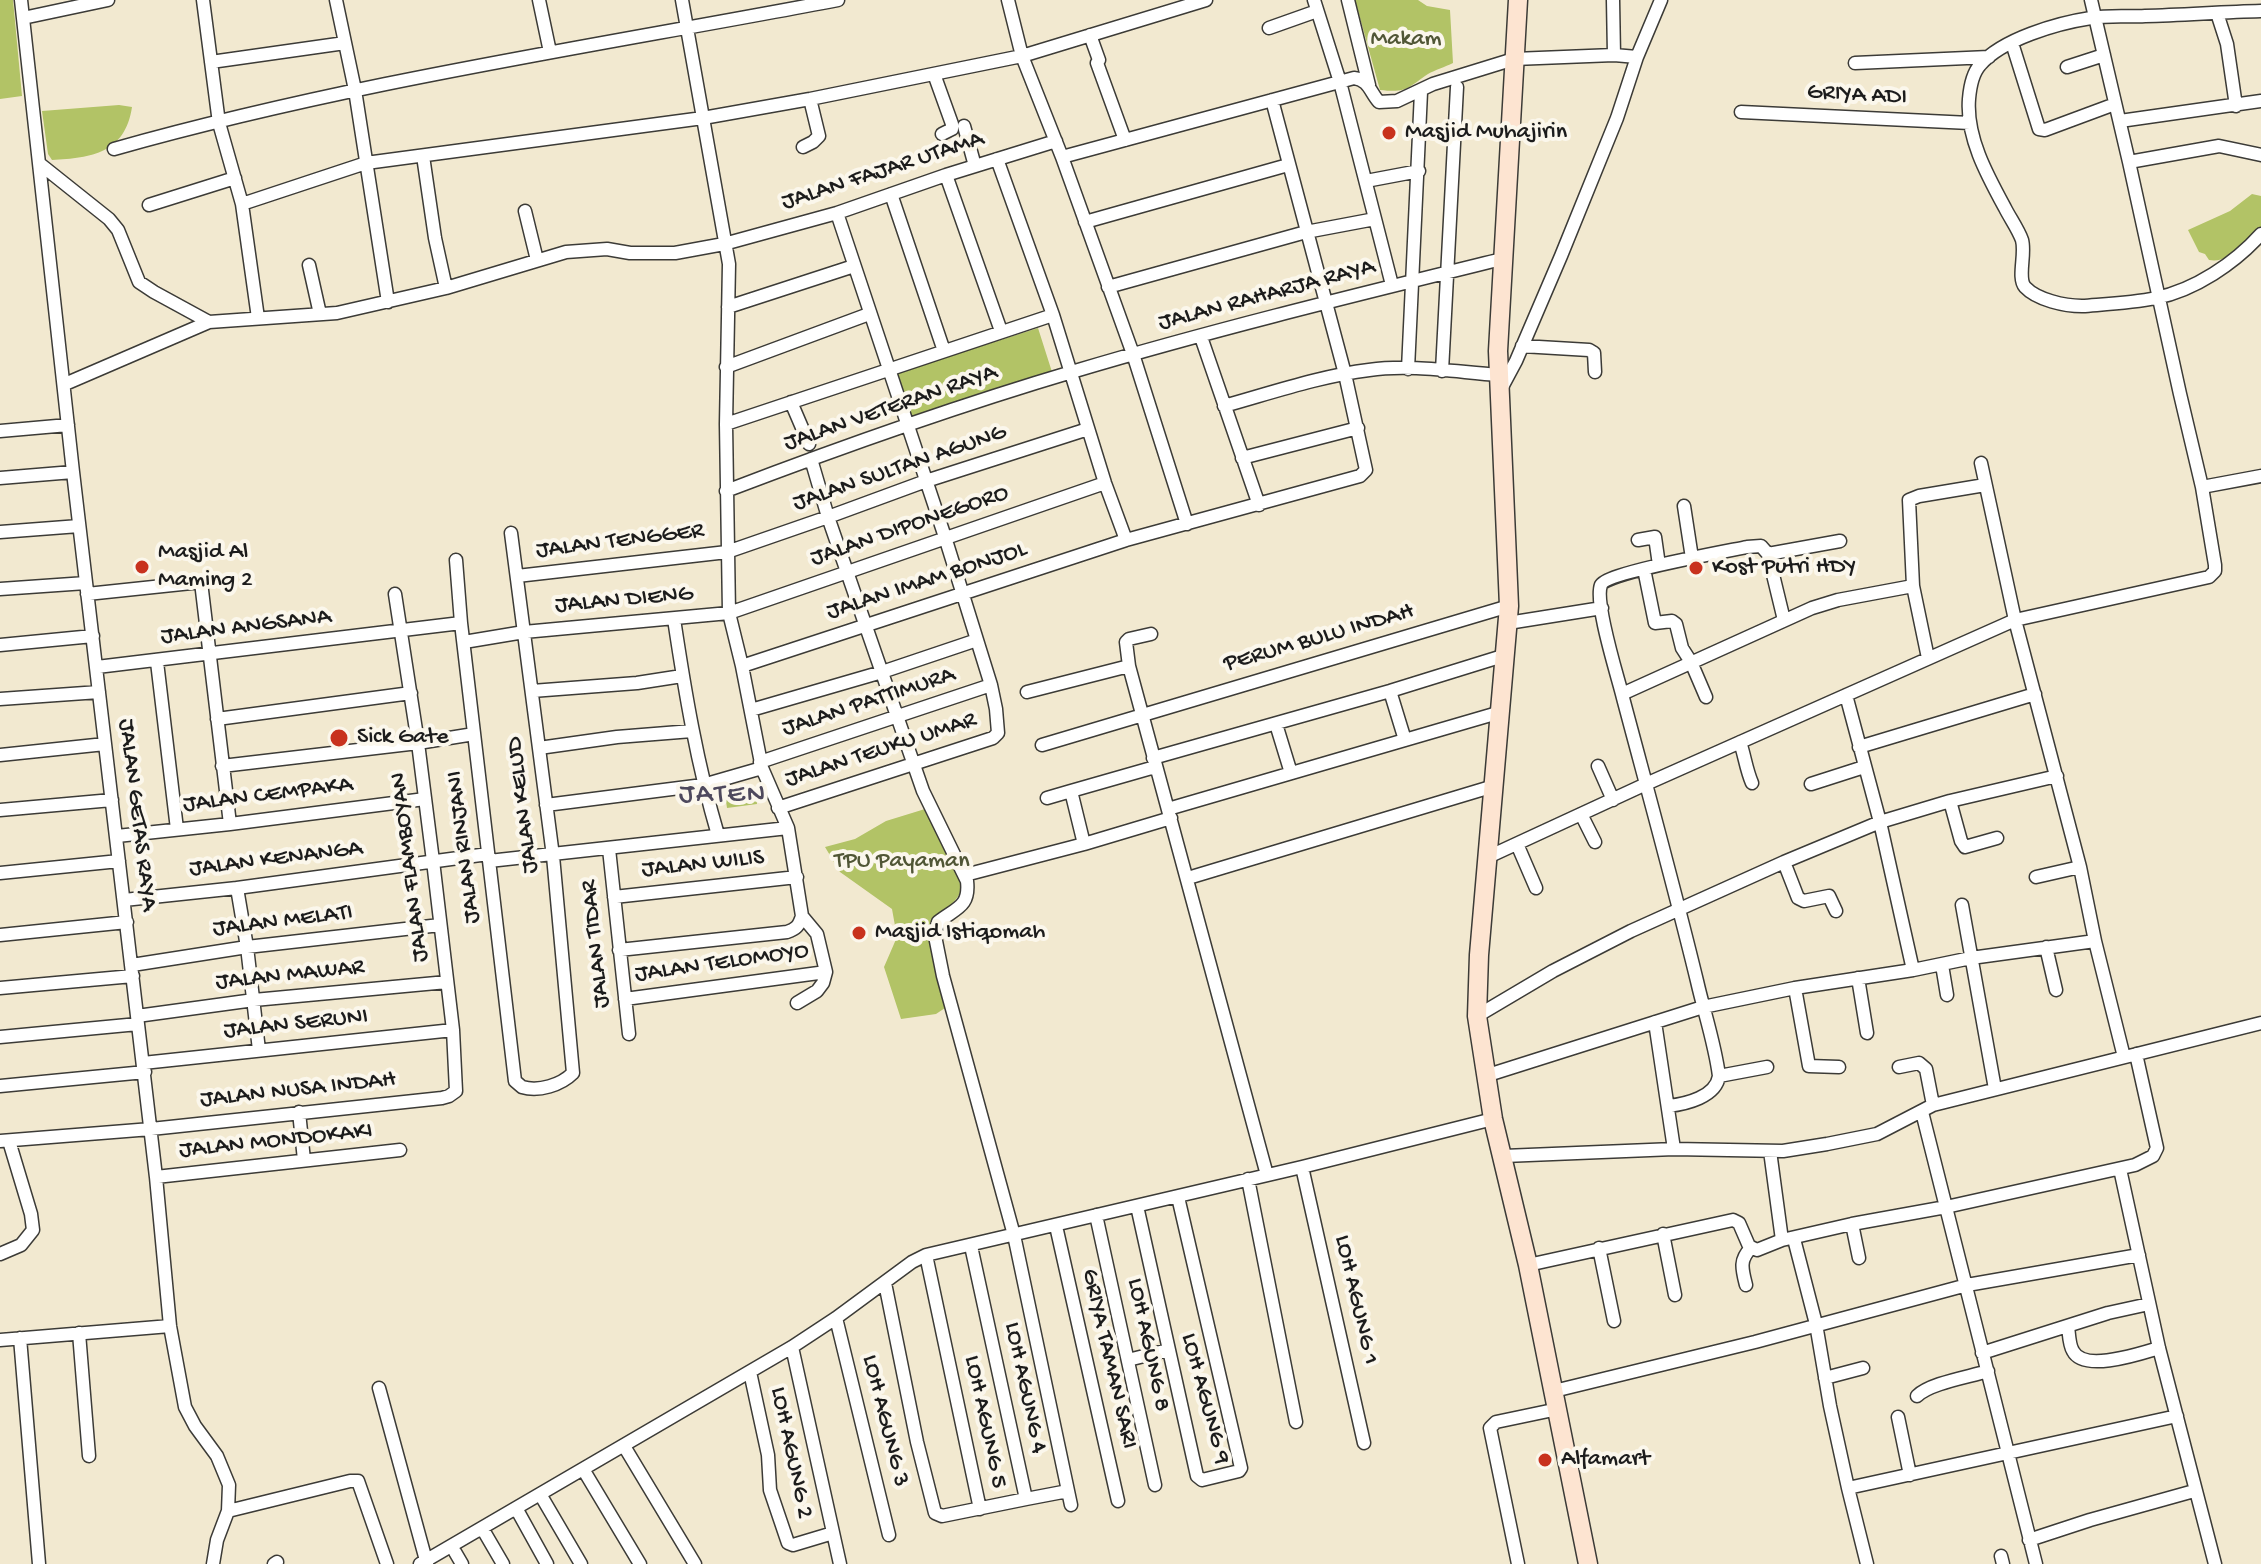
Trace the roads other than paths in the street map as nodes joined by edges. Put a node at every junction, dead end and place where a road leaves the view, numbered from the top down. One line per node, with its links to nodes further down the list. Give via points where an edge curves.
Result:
1 (21, 0): 20 (street, JALAN GETAS RAYA)
2 (108, 0): 20 (street)
3 (203, 0): 33 (street)
4 (336, 0): 24 (street)
5 (539, 0): 26 (street)
6 (682, 0): 22 (street)
7 (838, 0): 15 (street)
8 (1008, 0): 29 (street)
9 (1206, 0): 23 (street)
10 (1348, 0): 38 (street)
11 (1518, 0): 32 (main road)
12 (1613, 0): 27 (street)
13 (1661, 0): 30 (street)
14 (2091, 0): 19 (street)
15 (802, 3): 22 (street)
16 (1316, 6): 21 (street); 37 (street)
17 (2261, 11): 18 (street)
18 (2217, 13): 19 (street); 46 (street)
19 (2094, 17): 25 (street); 28 (street)
20 (23, 18): 64 (street, JALAN GETAS RAYA)
21 (1269, 28)
22 (686, 29): 26 (street); 48 (street)
23 (1090, 35): 29 (street); 54 (street)
24 (345, 43): 33 (street); 40 (street)
25 (2012, 43): 31 (street); 45 (street, via 2039,129)
26 (550, 52): 40 (street)
27 (1614, 55): 30 (street); 32 (street)
28 (2104, 55): 35 (street); 45 (street)
29 (1022, 56): 36 (street); 55 (street)
30 (1637, 57): 101 (street)
31 (1989, 57): 34 (street); 51 (street, via 1971,83)
32 (1514, 59): 41 (street); 81 (main road)
33 (211, 62): 50 (street)
34 (1855, 63)
35 (2067, 67)
36 (934, 74): 42 (street); 53 (street, via 952,124)
37 (1340, 82): 38 (street, via 1358,78); 43 (street); 70 (street)
38 (1369, 85): 41 (street, via 1382,103)
39 (1457, 87): 85 (street)
40 (355, 90): 50 (street); 63 (street)
41 (1421, 92): 67 (street)
42 (810, 99): 48 (street); 56 (street, via 820,132)
43 (1272, 100): 54 (street); 65 (street)
44 (2261, 101): 46 (street)
45 (2115, 104): 49 (street)
46 (2236, 106): 49 (street)
47 (1741, 112): 51 (street, GRIYA ADI)
48 (703, 118): 59 (street); 80 (street)
49 (2120, 121): 62 (street)
50 (219, 123): 57 (street); 69 (street)
51 (1970, 123): 90 (street, via 1990,178 2020,235 2024,286 2070,306)
52 (964, 126): 66 (street)
53 (942, 134)
54 (1125, 140): 60 (street)
55 (1056, 141): 60 (street); 61 (street, JALAN FAJAR UTAMA)
56 (803, 147)
57 (114, 149)
58 (2261, 155): 62 (street, via 2219,146)
59 (423, 156): 63 (street); 89 (street)
60 (1062, 157): 77 (street)
61 (997, 159): 66 (street, JALAN FAJAR UTAMA); 96 (street)
62 (2129, 162): 90 (street)
63 (366, 163): 72 (street); 91 (street)
64 (40, 164): 98 (street, via 109,219 139,282); 112 (street, JALAN GETAS RAYA)
65 (1288, 165): 77 (street); 78 (street)
66 (975, 166): 68 (street, JALAN FAJAR UTAMA)
67 (1419, 171): 70 (street); 86 (street)
68 (946, 175): 71 (street, JALAN FAJAR UTAMA); 99 (street)
69 (235, 178): 72 (street); 73 (street)
70 (1366, 181): 76 (street)
71 (891, 194): 75 (street, JALAN FAJAR UTAMA); 102 (street)
72 (242, 204): 97 (street)
73 (149, 205)
74 (525, 211): 82 (street)
75 (837, 213): 80 (street, JALAN FAJAR UTAMA); 84 (street)
76 (1375, 219): 78 (street); 87 (street)
77 (1085, 222): 88 (street)
78 (1306, 232): 88 (street); 92 (street)
79 (2261, 234): 90 (street, via 2225,266)
80 (724, 244): 82 (street, JALAN FAJAR UTAMA, via 675,253 587,250); 93 (street)
81 (1502, 259): 85 (street, JALAN RAHARJA RAYA); 111 (main road)
82 (537, 260): 89 (street, JALAN FAJAR UTAMA)
83 (309, 265): 94 (street)
84 (854, 266): 93 (street); 95 (street)
85 (1446, 273): 86 (street, JALAN RAHARJA RAYA); 107 (street)
86 (1414, 280): 87 (street, JALAN RAHARJA RAYA); 105 (street)
87 (1392, 285): 92 (street, JALAN RAHARJA RAYA)
88 (1108, 287): 103 (street)
89 (446, 288): 91 (street, JALAN FAJAR UTAMA)
90 (2158, 298): 131 (street)
91 (388, 302): 94 (street, JALAN FAJAR UTAMA)
92 (1326, 303): 100 (street, JALAN RAHARJA RAYA); 110 (street)
93 (728, 307): 104 (street)
94 (320, 314): 97 (street, JALAN FAJAR UTAMA)
95 (869, 314): 104 (street); 106 (street)
96 (1053, 315): 99 (street); 108 (street)
97 (258, 318): 98 (street, JALAN FAJAR UTAMA)
98 (209, 322): 112 (street)
99 (1001, 331): 102 (street)
100 (1201, 337): 103 (street, JALAN RAHARJA RAYA); 114 (street)
101 (1522, 346): 109 (street, via 1589,350 1594,353); 111 (street)
102 (944, 351): 106 (street)
103 (1133, 354): 108 (street, JALAN RAHARJA RAYA); 136 (street)
104 (726, 367): 115 (street)
105 (1408, 369): 107 (street); 110 (street)
106 (889, 370): 113 (street); 116 (street)
107 (1442, 371): 111 (street)
108 (1072, 372): 116 (street, JALAN VETERAN RAYA); 119 (street)
109 (1595, 372)
110 (1345, 374): 114 (street); 118 (street)
111 (1500, 382): 159 (main road)
112 (65, 384): 117 (street, JALAN GETAS RAYA)
113 (791, 402): 115 (street); 121 (street)
114 (1224, 406): 122 (street)
115 (726, 424): 132 (street)
116 (907, 424): 123 (street, JALAN VETERAN RAYA); 128 (street)
117 (68, 425): 120 (street); 125 (street, JALAN GETAS RAYA)
118 (1358, 428): 122 (street); 133 (street, JALAN IMAM BONJOL, via 1366,470 1360,476)
119 (1088, 429): 128 (street, JALAN SULTAN AGUNG); 129 (street)
120 (0, 431)
121 (809, 444)
122 (1242, 458): 133 (street)
123 (811, 459): 132 (street, JALAN VETERAN RAYA); 135 (street)
124 (1981, 463): 130 (street)
125 (73, 472): 127 (street); 137 (street, JALAN GETAS RAYA)
126 (2261, 476): 131 (street)
127 (0, 478)
128 (926, 481): 135 (street, JALAN SULTAN AGUNG); 140 (street)
129 (1105, 483): 140 (street, JALAN DIPONEGORO); 141 (street)
130 (1985, 485): 152 (street, via 1909,500); 162 (street)
131 (2202, 487): 162 (street, via 2215,565 2209,577)
132 (726, 491): 144 (street)
133 (1259, 505): 136 (street, JALAN IMAM BONJOL)
134 (1684, 506): 146 (street)
135 (828, 517): 144 (street, JALAN SULTAN AGUNG); 150 (street)
136 (1187, 524): 141 (street, JALAN IMAM BONJOL)
137 (79, 526): 138 (street); 153 (street, JALAN GETAS RAYA)
138 (0, 532)
139 (511, 533): 151 (street, JALAN KELUD)
140 (945, 537): 150 (street, JALAN DIPONEGORO); 155 (street)
141 (1126, 540): 155 (street, JALAN IMAM BONJOL)
142 (1638, 540): 148 (street, via 1655,537)
143 (1840, 541): 145 (street)
144 (727, 552): 151 (street, JALAN TENGGER); 158 (street)
145 (1768, 554): 146 (street, via 1755,546); 161 (street)
146 (1692, 558): 148 (street)
147 (456, 560): 163 (street, JALAN RINJANI)
148 (1659, 565): 149 (street)
149 (1644, 569): 157 (street, via 1603,581); 176 (street, via 1655,623 1674,622)
150 (848, 572): 158 (street, JALAN DIPONEGORO); 164 (street)
151 (517, 576): 166 (street, JALAN KELUD)
152 (1913, 586): 161 (street, via 1830,602); 174 (street)
153 (87, 588): 154 (street); 168 (street, JALAN GETAS RAYA); 172 (street, via 201,582)
154 (0, 589)
155 (963, 592): 164 (street, JALAN IMAM BONJOL); 169 (street)
156 (395, 594): 165 (street, JALAN FLAMBOYAN)
157 (1602, 608): 159 (street, PERUM BULU INDAH); 188 (street)
158 (729, 613): 160 (street, JALAN DIENG); 177 (street)
159 (1508, 615): 173 (main road); 195 (street, PERUM BULU INDAH)
160 (674, 619): 166 (street, JALAN DIENG); 181 (street)
161 (1784, 620): 176 (street)
162 (2015, 620): 174 (street); 189 (street)
163 (461, 623): 165 (street, JALAN ANGSANA); 170 (street, JALAN RINJANI)
164 (867, 626): 177 (street, JALAN IMAM BONJOL); 180 (street)
165 (400, 630): 172 (street, JALAN ANGSANA); 187 (street, JALAN FLAMBOYAN)
166 (524, 632): 170 (street, JALAN DIENG); 183 (street, JALAN KELUD)
167 (1151, 634): 178 (street, via 1126,642)
168 (93, 636): 171 (street); 179 (street, JALAN GETAS RAYA)
169 (977, 640): 180 (street); 182 (street)
170 (464, 642): 200 (street, JALAN RINJANI)
171 (0, 645)
172 (210, 654): 175 (street, JALAN ANGSANA); 197 (street)
173 (1506, 655): 184 (street); 194 (main road)
174 (1928, 658): 190 (street)
175 (157, 662): 179 (street, JALAN ANGSANA); 236 (street)
176 (1691, 662): 188 (street); 191 (street)
177 (742, 666): 193 (street)
178 (1129, 666): 186 (street); 195 (street)
179 (97, 667): 185 (street, JALAN GETAS RAYA)
180 (882, 672): 193 (street); 196 (street)
181 (682, 676): 183 (street); 199 (street)
182 (991, 685): 196 (street, JALAN PATTIMURA); 210 (street, JALAN TEUKU UMAR, via 997,736)
183 (532, 691): 207 (street, JALAN KELUD)
184 (1390, 691): 198 (street); 201 (street)
185 (99, 692): 192 (street); 204 (street, JALAN GETAS RAYA)
186 (1027, 692)
187 (411, 693): 197 (street); 203 (street, JALAN FLAMBOYAN)
188 (1622, 694): 218 (street)
189 (2035, 694): 206 (street); 216 (street)
190 (1846, 695): 202 (street); 206 (street)
191 (1706, 697)
192 (0, 699)
193 (751, 710): 211 (street)
194 (1501, 712): 201 (street); 221 (main road)
195 (1142, 714): 205 (street, PERUM BULU INDAH); 209 (street)
196 (898, 718): 210 (street); 211 (street, JALAN PATTIMURA)
197 (217, 719): 212 (street)
198 (1276, 724): 209 (street); 215 (street)
199 (692, 731): 207 (street); 220 (street)
200 (474, 734): 203 (street); 246 (street, JALAN RINJANI)
201 (1405, 740): 215 (street)
202 (1740, 742): 217 (street); 218 (street)
203 (418, 743): 212 (street); 224 (street, JALAN FLAMBOYAN)
204 (105, 744): 208 (street); 225 (street, JALAN GETAS RAYA)
205 (1042, 745)
206 (1859, 747): 214 (street)
207 (539, 748): 228 (street, JALAN KELUD)
208 (0, 755)
209 (1154, 762): 222 (street); 231 (street)
210 (913, 764): 229 (street, JALAN TEUKU UMAR); 252 (street)
211 (761, 765): 220 (street, JALAN PATTIMURA); 229 (street)
212 (222, 766): 234 (street)
213 (1598, 766): 226 (street)
214 (1864, 767): 219 (street); 233 (street)
215 (1291, 773): 231 (street)
216 (2057, 776): 227 (street); 250 (street)
217 (1752, 783)
218 (1646, 784): 226 (street); 261 (street)
219 (1811, 784)
220 (703, 785): 228 (street, JALAN PATTIMURA); 237 (street)
221 (1494, 786): 245 (main road); 255 (street)
222 (1071, 791): 223 (street); 241 (street)
223 (1047, 798)
224 (425, 799): 234 (street, JALAN CEMPAKA); 248 (street, JALAN FLAMBOYAN)
225 (112, 800): 230 (street); 238 (street, JALAN GETAS RAYA)
226 (1613, 800): 232 (street)
227 (1950, 801): 233 (street); 239 (street, via 1965,847)
228 (546, 805): 244 (street, JALAN KELUD)
229 (778, 808): 235 (street)
230 (0, 810)
231 (1170, 813): 241 (street); 255 (street)
232 (1581, 814): 240 (street); 242 (street)
233 (1880, 822): 249 (street); 274 (street)
234 (230, 824): 236 (street, JALAN CEMPAKA)
235 (788, 828): 237 (street, JALAN KENANGA); 253 (street)
236 (177, 829): 238 (street, JALAN CEMPAKA)
237 (718, 835): 243 (street, JALAN KENANGA)
238 (117, 836): 247 (street, JALAN GETAS RAYA)
239 (1997, 838)
240 (1595, 842)
241 (1084, 844): 252 (street)
242 (1517, 844): 245 (street); 257 (street)
243 (609, 849): 244 (street, JALAN KENANGA); 258 (street, JALAN TIDAR)
244 (553, 856): 246 (street, JALAN KENANGA); 302 (street, JALAN KELUD, via 573,1073 539,1089)
245 (1488, 857): 286 (main road)
246 (488, 858): 248 (street, JALAN KENANGA); 302 (street, JALAN RINJANI)
247 (119, 861): 251 (street); 259 (street, JALAN GETAS RAYA)
248 (433, 861): 256 (street, JALAN KENANGA); 265 (street, JALAN FLAMBOYAN)
249 (1784, 862): 261 (street); 262 (street, via 1798,898 1829,896)
250 (2080, 867): 254 (street); 267 (street)
251 (0, 873)
252 (965, 875): 329 (street, LOH AGUNG 4, via 969,894 964,904 938,922 935,936)
253 (797, 877): 258 (street, JALAN WILIS); 263 (street)
254 (2036, 877)
255 (1188, 878): 319 (street)
256 (237, 888): 259 (street, JALAN KENANGA); 268 (street)
257 (1536, 888)
258 (614, 897): 270 (street, JALAN TIDAR)
259 (124, 900): 264 (street, JALAN GETAS RAYA)
260 (1962, 905): 271 (street)
261 (1680, 910): 285 (street); 286 (street, via 1579,957)
262 (1836, 911)
263 (802, 916): 270 (street, via 795,930 787,932); 275 (street, via 817,934)
264 (127, 922): 266 (street); 273 (street, JALAN GETAS RAYA)
265 (440, 925): 268 (street, JALAN MELATI); 277 (street, JALAN FLAMBOYAN)
266 (0, 935)
267 (2095, 941): 269 (street); 295 (street)
268 (247, 947): 273 (street, JALAN MELATI); 283 (street)
269 (2046, 947): 271 (street); 280 (street)
270 (619, 950): 282 (street, JALAN TIDAR)
271 (1971, 958): 272 (street); 304 (street)
272 (1942, 965): 274 (street); 281 (street)
273 (132, 970): 278 (street, JALAN MELATI); 287 (street, JALAN GETAS RAYA)
274 (1913, 970): 276 (street)
275 (826, 972): 282 (street, JALAN TELOMOYO); 284 (street, via 817,991)
276 (1858, 978): 279 (street); 291 (street)
277 (447, 982): 283 (street, JALAN MAWAR); 290 (street, JALAN FLAMBOYAN)
278 (0, 988)
279 (1795, 988): 285 (street); 297 (street, via 1809,1066)
280 (2056, 990)
281 (1947, 995)
282 (625, 999): 292 (street, JALAN TIDAR)
283 (254, 1000): 287 (street, JALAN MAWAR); 294 (street)
284 (797, 1003)
285 (1703, 1007): 288 (street); 301 (street)
286 (1477, 1016): 300 (main road)
287 (138, 1020): 293 (street, JALAN MAWAR); 299 (street, JALAN GETAS RAYA)
288 (1655, 1022): 300 (street); 306 (street)
289 (2261, 1023): 295 (street)
290 (453, 1030): 294 (street, JALAN SERUNI); 305 (street, JALAN FLAMBOYAN, via 457,1085)
291 (1867, 1033)
292 (629, 1034)
293 (0, 1037)
294 (259, 1050): 299 (street, JALAN SERUNI)
295 (2130, 1056): 304 (street); 318 (street, via 2157,1148 2148,1159)
296 (1767, 1067): 301 (street)
297 (1839, 1067)
298 (1899, 1067): 307 (street, via 1919,1063 1926,1069)
299 (144, 1068): 303 (street, JALAN SERUNI); 310 (street, JALAN GETAS RAYA)
300 (1485, 1076): 309 (main road)
301 (1719, 1076): 306 (street, via 1715,1087 1695,1100)
302 (515, 1081)
303 (0, 1086)
304 (1995, 1089): 307 (street)
305 (449, 1096): 308 (street, JALAN NUSA INDAH)
306 (1668, 1106): 312 (street)
307 (1927, 1109): 314 (street, via 1871,1136); 324 (street)
308 (299, 1112): 310 (street, JALAN NUSA INDAH); 316 (street)
309 (1493, 1119): 315 (main road); 317 (street)
310 (151, 1129): 311 (street, JALAN NUSA INDAH); 320 (street, JALAN GETAS RAYA)
311 (4, 1141): 334 (street, via 33,1230 21,1245)
312 (1674, 1149): 314 (street); 315 (street)
313 (400, 1150): 316 (street, JALAN MONDOKAKI)
314 (1770, 1151): 330 (street)
315 (1504, 1156): 338 (main road)
316 (304, 1160): 320 (street, JALAN MONDOKAKI)
317 (1302, 1167): 319 (street); 367 (street, LOH AGUNG 1)
318 (2120, 1169): 324 (street); 336 (street)
319 (1267, 1175): 321 (street)
320 (156, 1177): 347 (street, JALAN GETAS RAYA)
321 (1248, 1179): 322 (street); 366 (street)
322 (1178, 1197): 323 (street); 354 (street, LOH AGUNG 9, via 1239,1471 1198,1479)
323 (1137, 1206): 325 (street); 354 (street, LOH AGUNG 9)
324 (1946, 1207): 326 (street); 341 (street)
325 (1096, 1215): 327 (street); 356 (street, LOH AGUNG 8)
326 (1852, 1224): 330 (street); 337 (street)
327 (1056, 1226): 329 (street); 379 (street, GRIYA TAMAN SARI)
328 (1663, 1234): 332 (street); 333 (street, via 1733,1220); 342 (street)
329 (1014, 1235): 331 (street); 375 (street, LOH AGUNG 4)
330 (1788, 1240): 333 (street); 346 (street)
331 (971, 1246): 335 (street); 378 (street, LOH AGUNG 4)
332 (1599, 1248): 338 (street); 345 (street)
333 (1751, 1248): 340 (street, via 1741,1264)
334 (0, 1254)
335 (926, 1255): 339 (street); 382 (street, LOH AGUNG 5)
336 (2139, 1255): 341 (street); 343 (street)
337 (1859, 1258)
338 (1528, 1265): 363 (main road)
339 (885, 1283): 344 (street); 382 (street, LOH AGUNG 5, via 935,1513)
340 (1746, 1285)
341 (1967, 1285): 346 (street); 355 (street)
342 (1675, 1295)
343 (2149, 1304): 348 (street); 353 (street)
344 (836, 1318): 352 (street); 386 (street, LOH AGUNG 3)
345 (1614, 1321)
346 (1816, 1324): 360 (street); 363 (street)
347 (170, 1326): 349 (street); 383 (street, JALAN GETAS RAYA, via 185,1407 224,1469)
348 (2068, 1326): 353 (street, via 2073,1351 2081,1358 2114,1360); 355 (street)
349 (79, 1333): 350 (street); 370 (street)
350 (20, 1338): 351 (street); 389 (street)
351 (0, 1340)
352 (792, 1347): 359 (street); 385 (street, LOH AGUNG 2)
353 (2159, 1348): 364 (street)
354 (1168, 1350): 356 (street)
355 (1982, 1353): 358 (street)
356 (1128, 1360): 373 (street, LOH AGUNG 8)
357 (1863, 1368): 360 (street)
358 (1988, 1371): 362 (street); 369 (street)
359 (750, 1372): 368 (street); 385 (street, LOH AGUNG 2, via 770,1490 788,1543)
360 (1825, 1378): 374 (street)
361 (379, 1388): 388 (street)
362 (1917, 1396)
363 (1556, 1400): 398 (street, via 1490,1428); 399 (main road)
364 (2177, 1416): 369 (street); 376 (street)
365 (1898, 1417): 372 (street)
366 (1296, 1422)
367 (1364, 1443)
368 (624, 1446): 371 (street); 396 (street)
369 (2008, 1453): 372 (street); 387 (street)
370 (89, 1456)
371 (583, 1469): 377 (street); 395 (street)
372 (1910, 1475): 374 (street)
373 (1155, 1485)
374 (1848, 1488): 400 (street)
375 (1068, 1491): 378 (street); 380 (street, LOH AGUNG 4)
376 (2194, 1491): 387 (street); 402 (street)
377 (540, 1494): 381 (street); 394 (street)
378 (1026, 1499): 382 (street)
379 (1118, 1501)
380 (1071, 1505)
381 (516, 1508): 384 (street); 393 (street)
382 (980, 1509)
383 (228, 1511): 390 (street); 391 (street, via 358,1481)
384 (482, 1528): 388 (street); 392 (street)
385 (833, 1533): 397 (street, LOH AGUNG 2)
386 (889, 1535)
387 (2029, 1540): 401 (street)
388 (424, 1563)
389 (39, 1564)
390 (213, 1564)
391 (387, 1564)
392 (503, 1564)
393 (547, 1564)
394 (581, 1564)
395 (640, 1564)
396 (695, 1564)
397 (840, 1564)
398 (1518, 1564)
399 (1588, 1564)
400 (1867, 1564)
401 (2036, 1564)
402 (2215, 1564)

